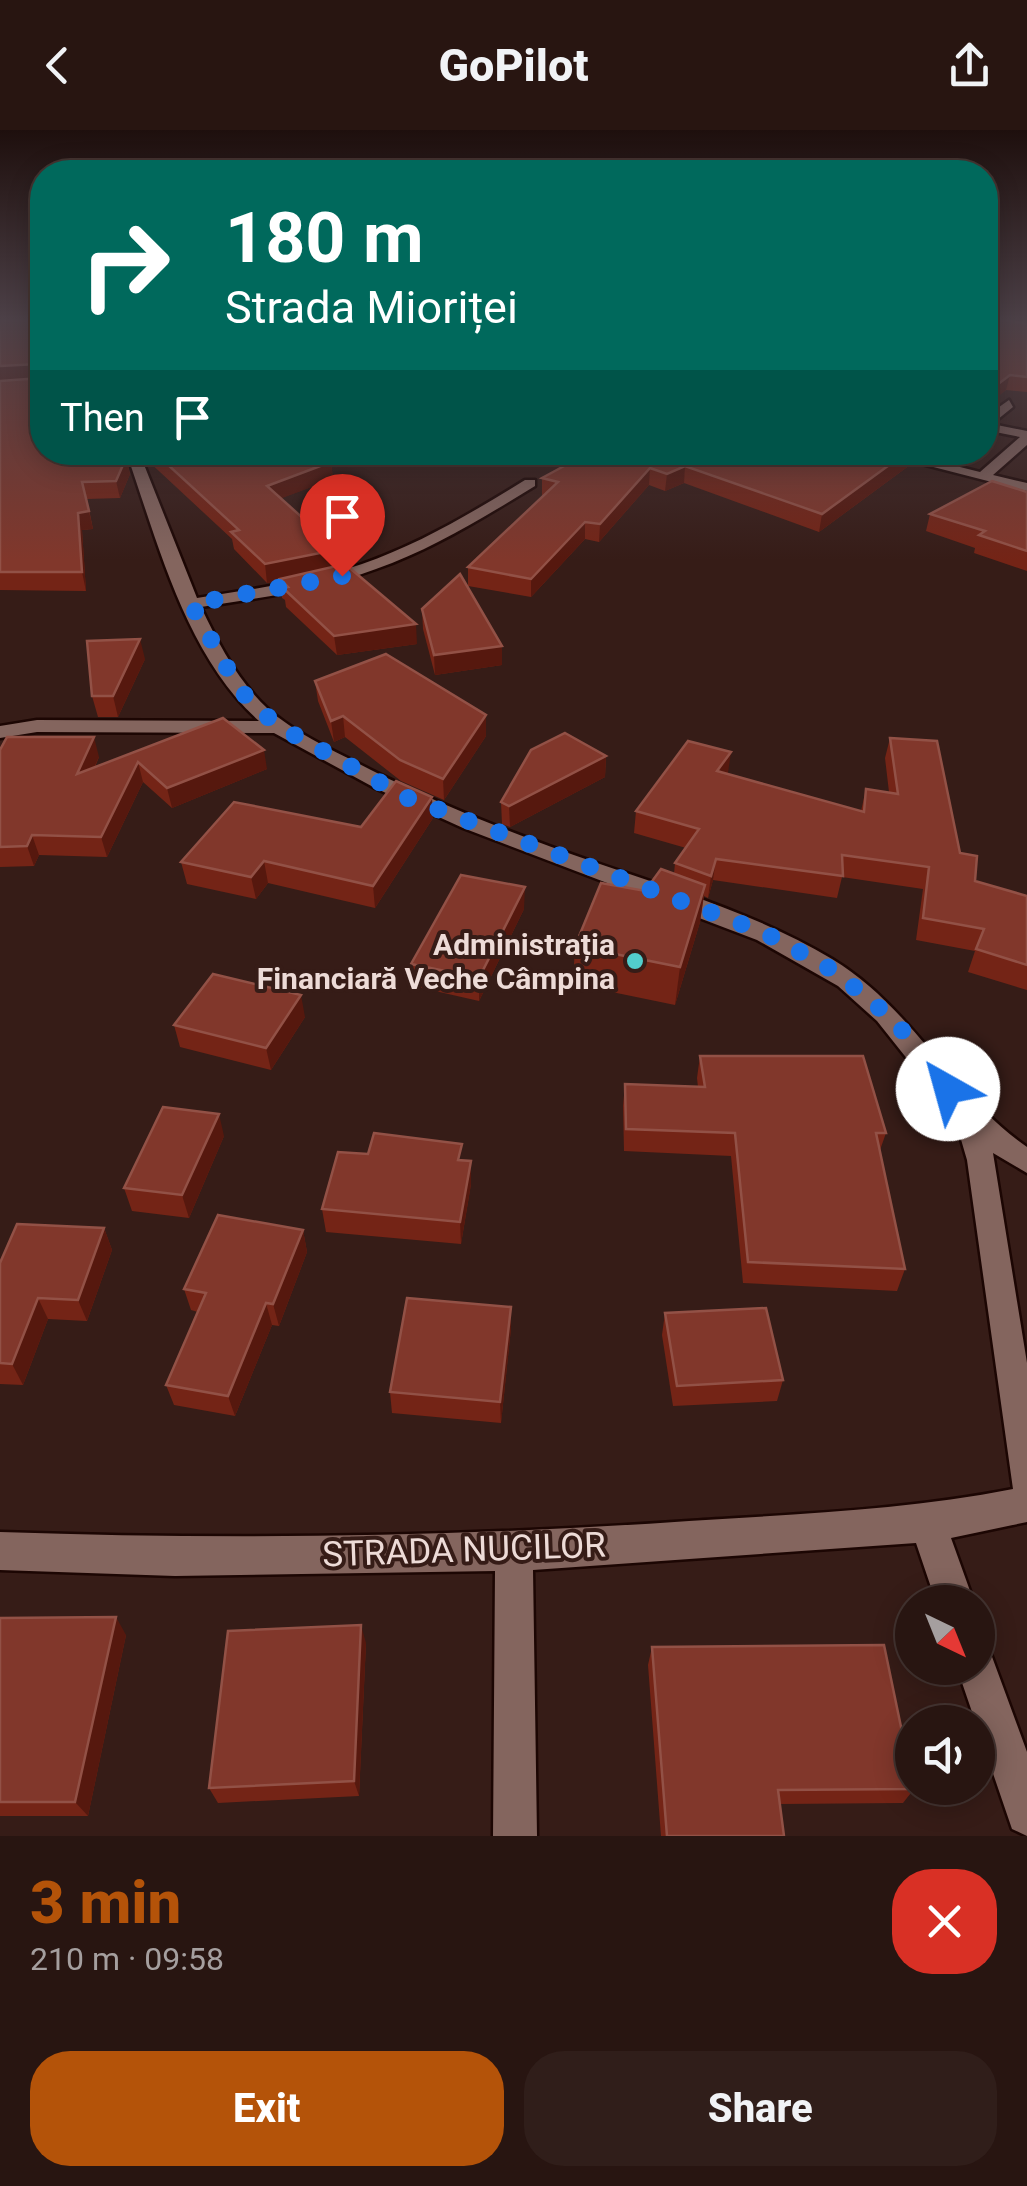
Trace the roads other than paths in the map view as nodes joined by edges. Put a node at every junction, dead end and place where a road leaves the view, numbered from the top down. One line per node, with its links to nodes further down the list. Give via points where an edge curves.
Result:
1 (1009, 404): 2 (street)
2 (998, 413)
3 (998, 428): 4 (street)
4 (1027, 437): 5 (street)
5 (998, 463)
6 (137, 465): 12 (street)
7 (935, 465): 9 (street)
8 (995, 465): 9 (street)
9 (983, 476): 11 (street)
10 (530, 483): 12 (street, via 382,562 342,576)
11 (1027, 487)
12 (191, 604): 13 (street, via 234,680)
13 (280, 727): 14 (street, via 37,726); 15 (street, via 408,798 703,906 826,966 908,1036)
14 (0, 732)
15 (968, 1115): 16 (street); 17 (street, via 981,1160)
16 (1027, 1162)
17 (1027, 1479)
18 (1027, 1504): 19 (street, STRADA NUCILOR)
19 (928, 1524): 21 (street, STRADA NUCILOR); 22 (street)
20 (0, 1552): 21 (street, STRADA NUCILOR)
21 (514, 1552): 25 (street)
22 (949, 1585)
23 (983, 1685): 24 (street)
24 (1027, 1814)
25 (515, 1836)

